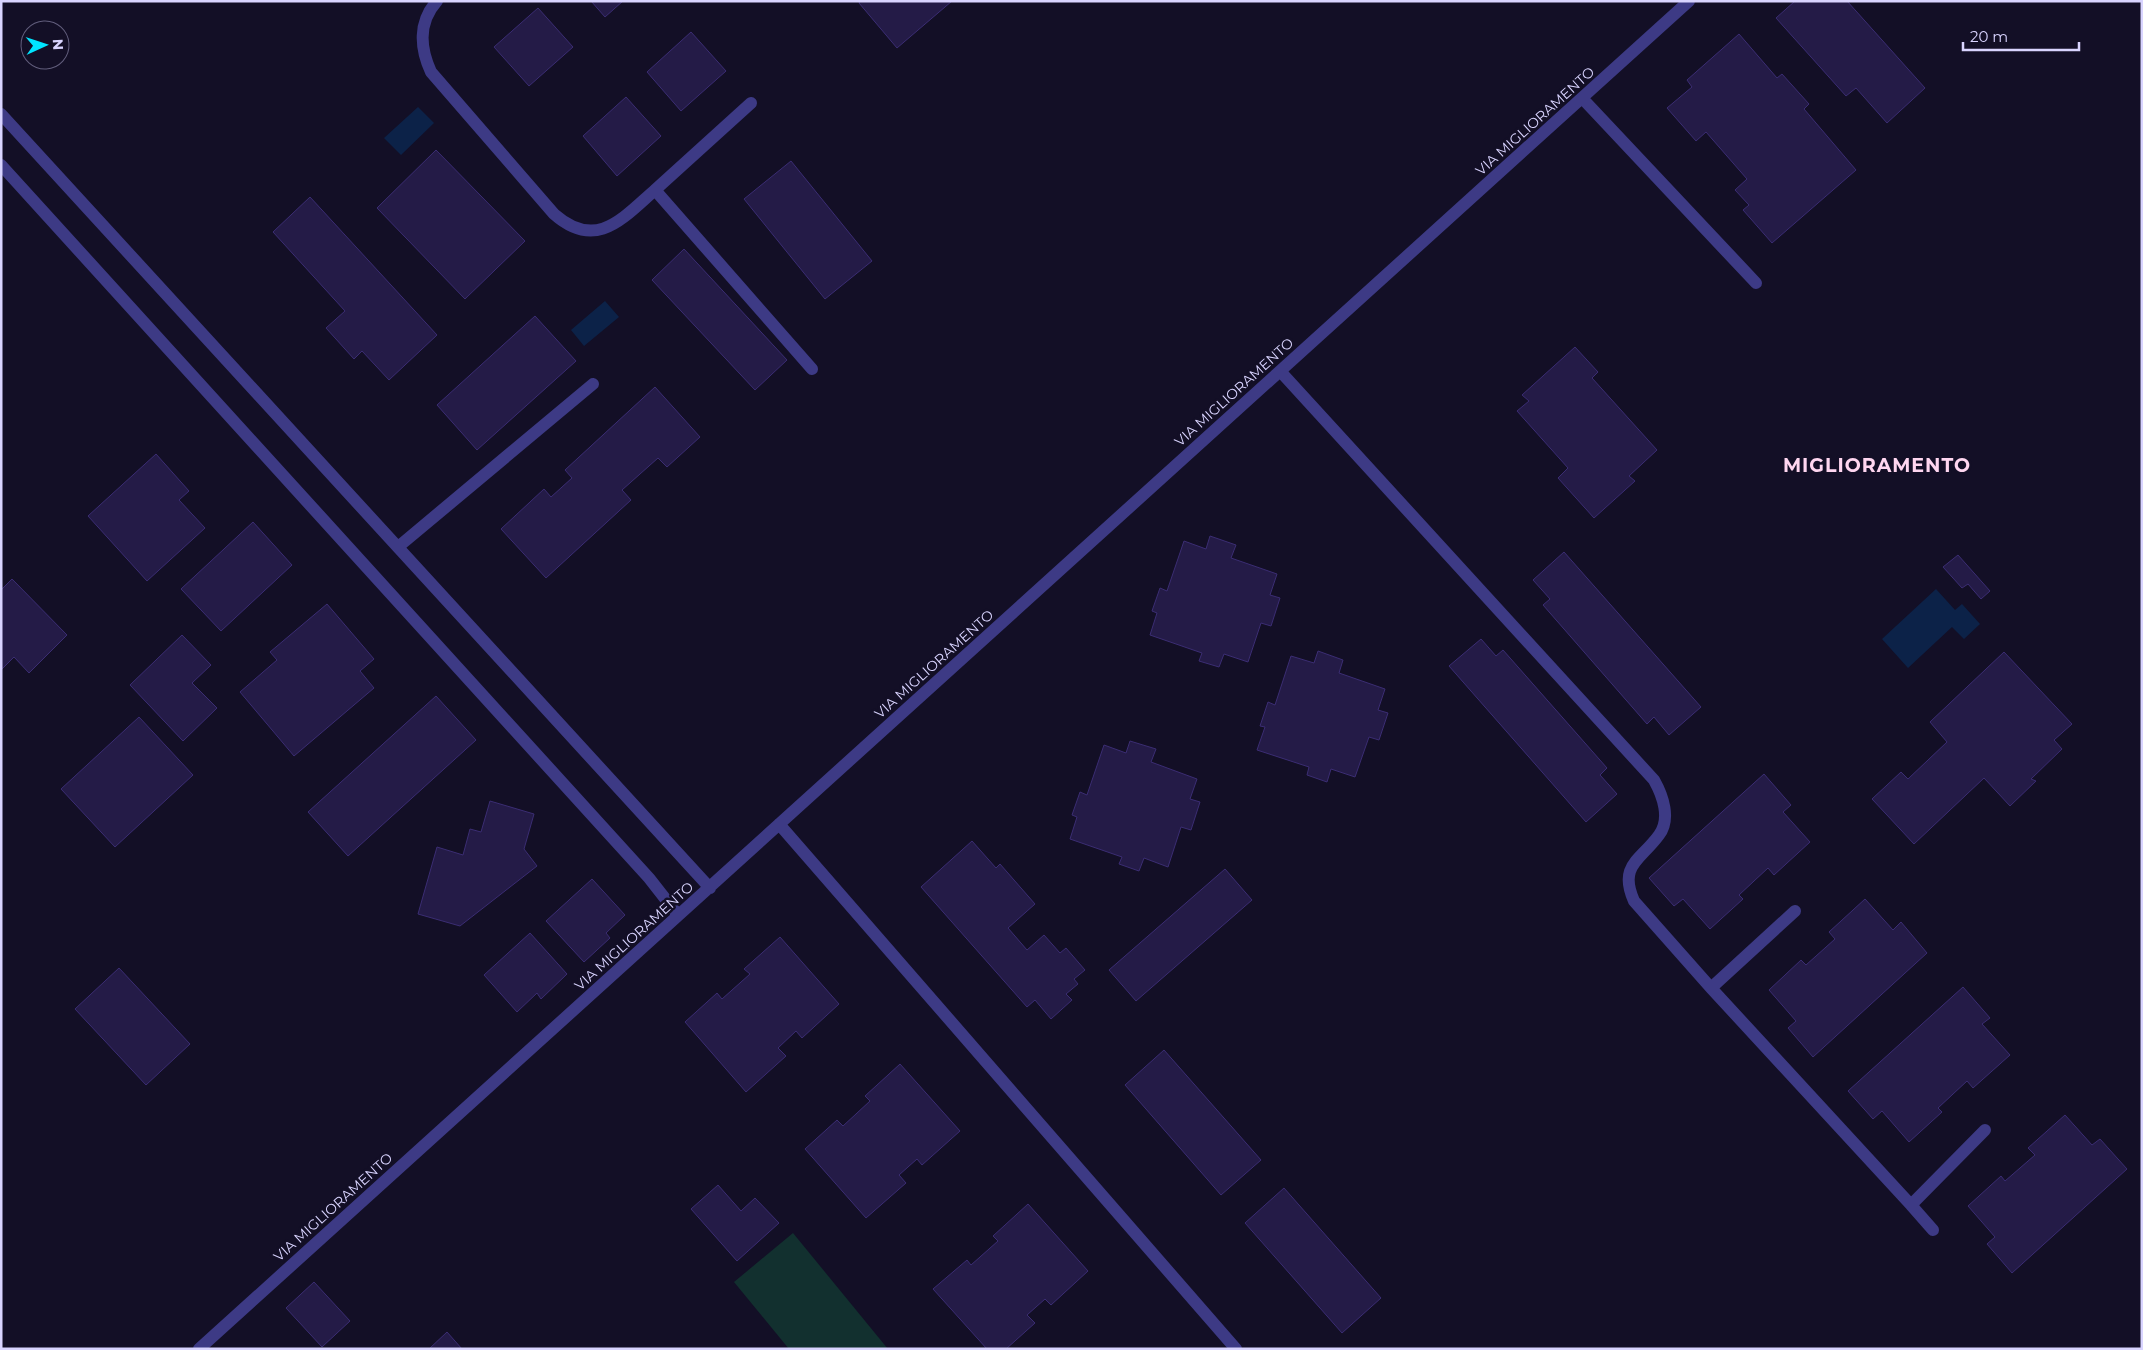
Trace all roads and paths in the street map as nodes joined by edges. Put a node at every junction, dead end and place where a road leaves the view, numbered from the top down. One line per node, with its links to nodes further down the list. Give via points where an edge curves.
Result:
1 (437, 1): 7 (street, via 428,13 422,37 422,50 431,72 563,222 588,232 601,230 619,221)
2 (1689, 1): 3 (street, VIA MIGLIORAMENTO)
3 (1582, 98): 8 (street); 10 (street, VIA MIGLIORAMENTO)
4 (751, 103): 7 (street)
5 (1, 114): 12 (street)
6 (1, 165): 16 (street, via 649,878)
7 (655, 190): 9 (street)
8 (1756, 284)
9 (812, 369)
10 (1280, 371): 13 (street, VIA MIGLIORAMENTO); 17 (street, via 1654,780 1663,796 1663,827 1634,861 1630,872 1630,891 1641,910)
11 (593, 384): 12 (street)
12 (398, 547): 14 (street)
13 (779, 824): 14 (street, VIA MIGLIORAMENTO); 22 (street)
14 (710, 888): 16 (street, VIA MIGLIORAMENTO)
15 (1795, 911): 17 (street)
16 (678, 915): 21 (street, VIA MIGLIORAMENTO)
17 (1711, 988): 19 (street)
18 (1985, 1130): 19 (street)
19 (1911, 1204): 20 (street)
20 (1933, 1230)
21 (199, 1349)
22 (1236, 1349)

